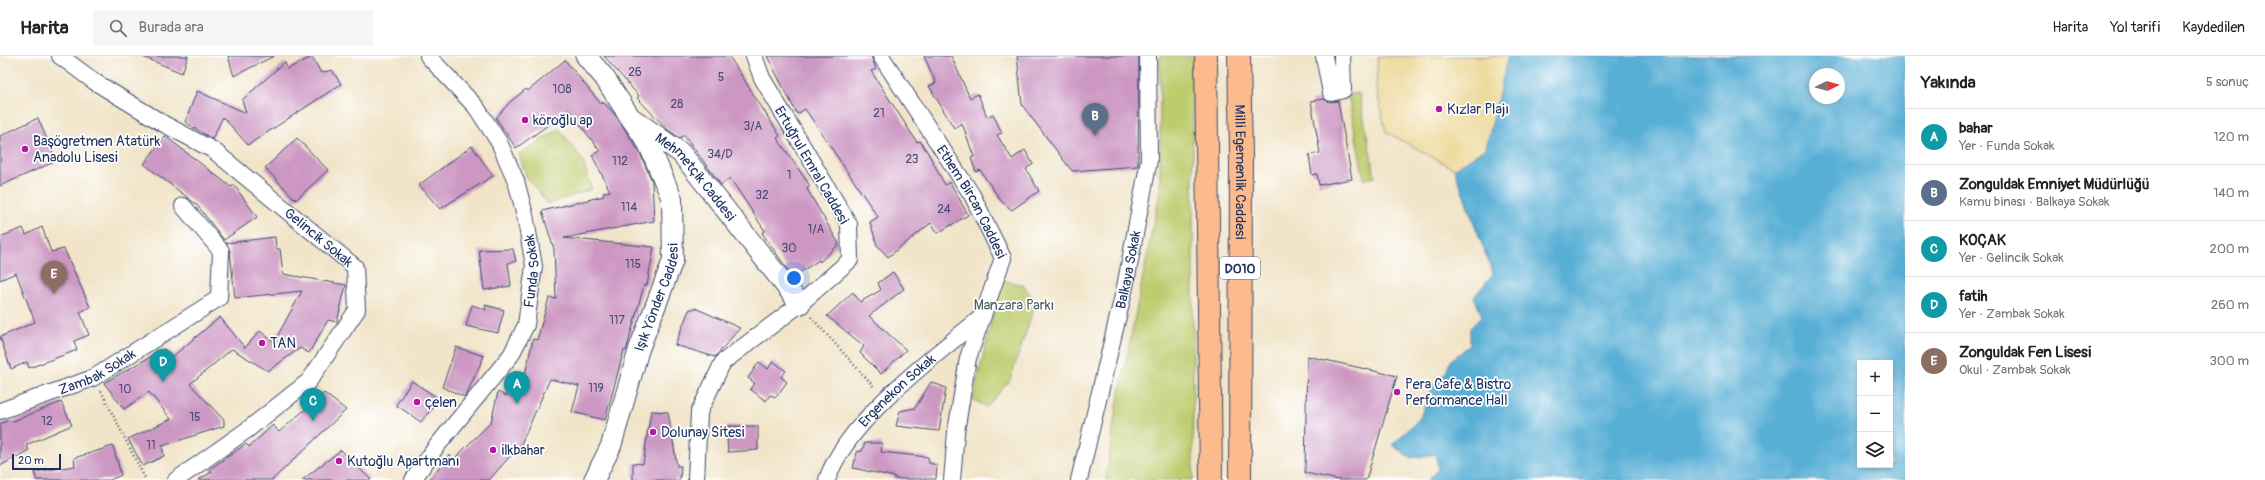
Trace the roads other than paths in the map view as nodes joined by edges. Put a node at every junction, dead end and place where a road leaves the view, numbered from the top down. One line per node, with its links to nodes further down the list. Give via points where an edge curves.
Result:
1 (60, 56): 16 (street, Gelincik Sokak, via 95,82 213,150 355,267 357,310 309,381 247,430)
2 (428, 56): 17 (street, Funda Sokak, via 476,107 499,142 516,181 534,266 526,325 511,355 436,447)
3 (586, 56): 11 (street, Mehmetçik Caddesi, via 604,77)
4 (754, 56): 13 (street, Ertuğrul Emral Caddesi, via 762,78 849,224 850,260)
5 (880, 56): 14 (street, Ethem Bircan Caddesi, via 972,195 1003,258)
6 (1148, 56): 22 (street, Balkaya Sokak, via 1149,160 1125,287)
7 (1206, 56): 23 (highway, D010)
8 (1239, 56): 24 (highway, Milli Egemenlik Caddesi / D010)
9 (1324, 56): 10 (street, via 1331,93 1343,90)
10 (1342, 56)
11 (630, 117): 13 (street, Mehmetçik Caddesi, via 681,153); 18 (street, Işık Yönder Caddesi, via 648,143 672,199 673,260 639,349 612,446)
12 (183, 206): 15 (street, Zambak Sokak, via 221,251 219,298 93,378)
13 (800, 304): 19 (street, via 723,362 699,412)
14 (984, 315): 20 (street, Ergenekon Sokak, via 852,433 830,470); 21 (street, Ethem Bircan Caddesi, via 968,358 956,432)
15 (0, 411)
16 (176, 480)
17 (413, 480)
18 (594, 480)
19 (696, 480)
20 (827, 480)
21 (952, 480)
22 (1079, 480)
23 (1211, 480)
24 (1240, 480)

